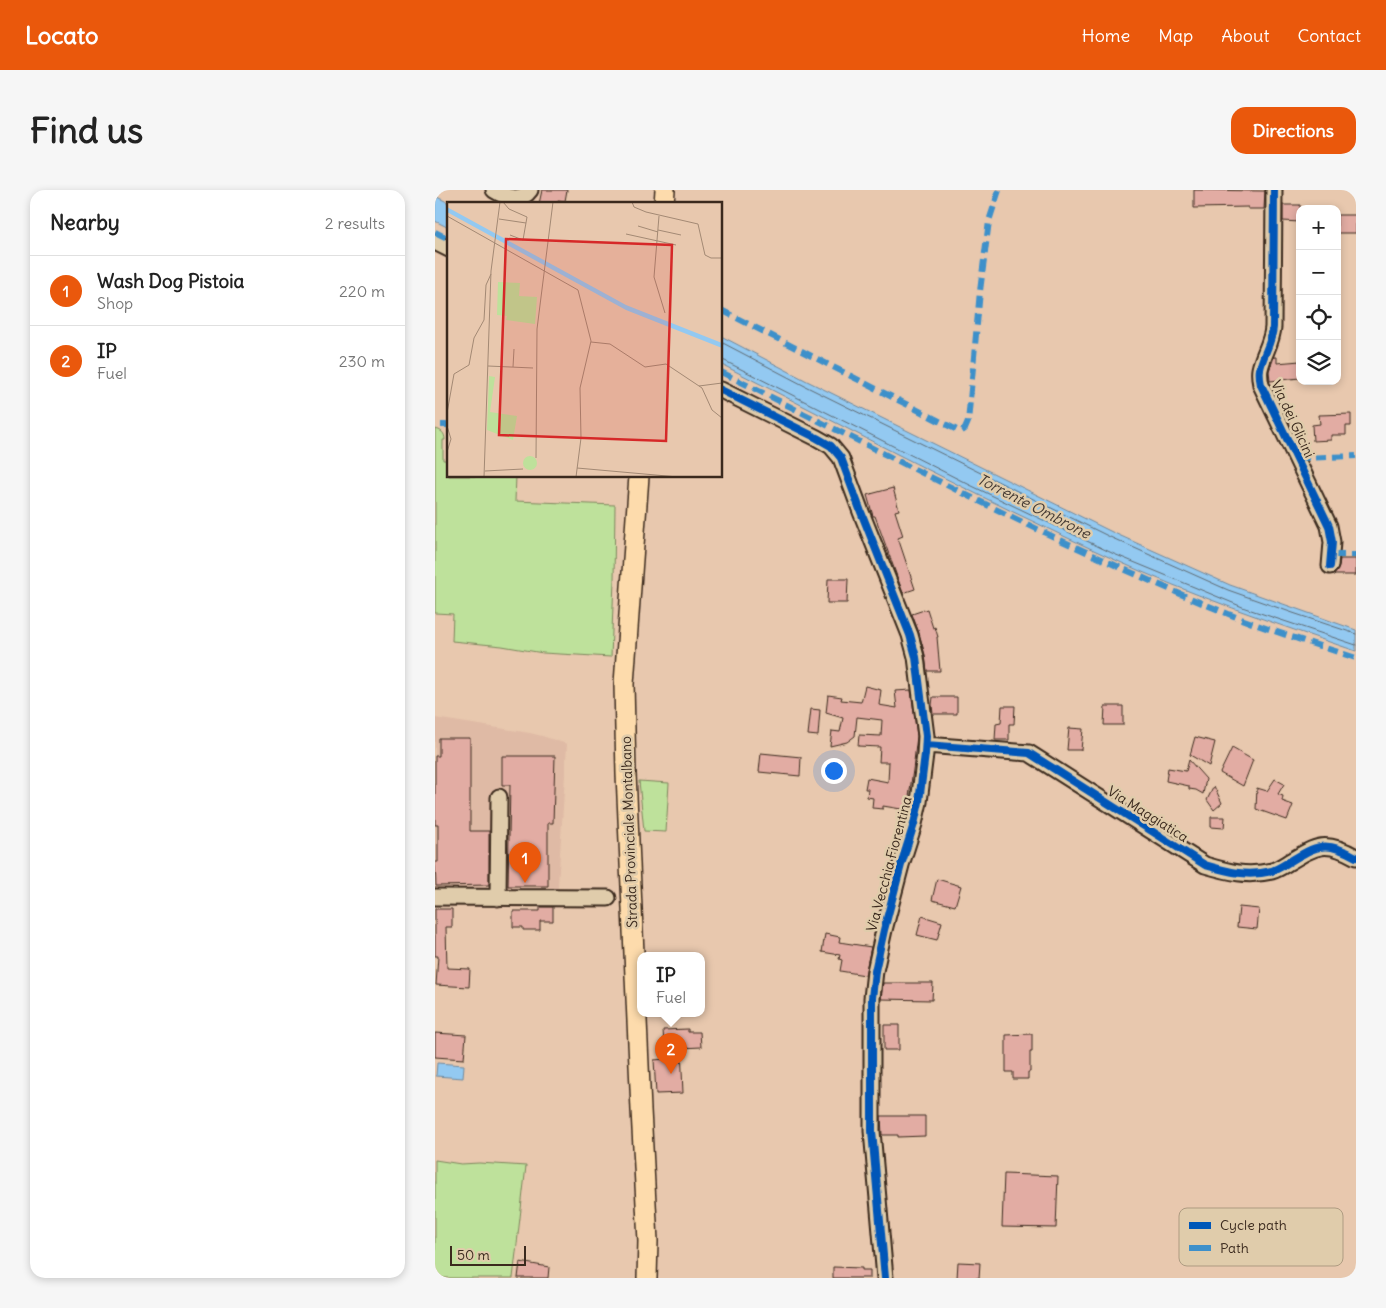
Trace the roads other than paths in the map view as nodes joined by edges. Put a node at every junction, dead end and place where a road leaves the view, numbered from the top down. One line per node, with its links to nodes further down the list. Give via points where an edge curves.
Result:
1 (494, 190): 2 (street, via 517,198)
2 (530, 190)
3 (1274, 190): 8 (street, Via dei Glicini, via 1273,327 1259,371 1261,385 1326,519 1331,542)
4 (435, 242): 5 (street)
5 (447, 248)
6 (723, 391): 9 (street, Via Vecchia Fiorentina, via 825,442 841,458 910,635 916,657)
7 (639, 478): 15 (main road, Strada Provinciale Montalbano, via 624,684)
8 (1330, 566)
9 (926, 745): 11 (street, Via Maggiatica, via 1029,753 1205,865 1227,872 1251,875 1275,870 1312,849 1324,846 1339,848); 16 (street, Via Vecchia Fiorentina, via 918,809 884,930 872,998 872,1130)
10 (499, 797): 13 (street)
11 (1356, 857)
12 (435, 898): 13 (street)
13 (498, 898): 14 (street)
14 (608, 898)
15 (647, 1278)
16 (885, 1278)

